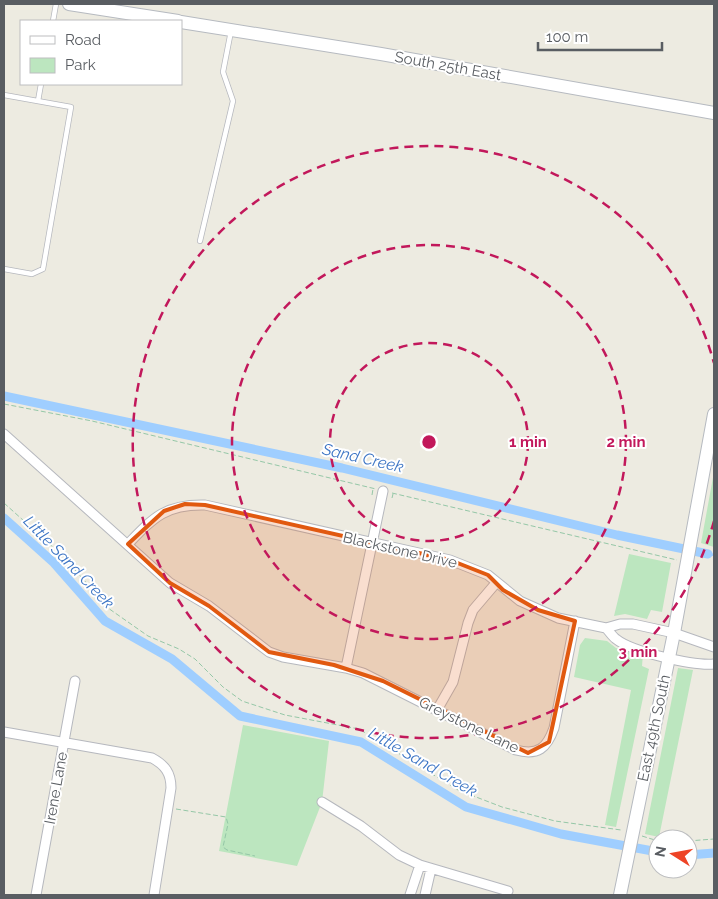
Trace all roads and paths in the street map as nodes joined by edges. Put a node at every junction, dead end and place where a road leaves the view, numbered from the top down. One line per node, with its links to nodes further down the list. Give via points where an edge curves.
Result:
1 (56, 4): 3 (lane)
2 (69, 4): 4 (main road, South 25th East)
3 (53, 20)
4 (168, 20)
5 (182, 22): 6 (main road, South 25th East)
6 (231, 30): 10 (main road, South 25th East); 11 (lane, via 223,72 232,101)
7 (41, 85): 9 (lane)
8 (4, 95): 9 (lane)
9 (38, 101): 12 (lane, via 70,107 45,262 43,269 32,274)
10 (714, 113)
11 (200, 241)
12 (4, 269)
13 (4, 404): 16 (path, via 92,421)
14 (714, 414): 24 (main road, East 49th South)
15 (4, 434): 22 (street)
16 (373, 488): 17 (path); 19 (path)
17 (383, 491): 18 (path); 23 (street)
18 (394, 493): 20 (path); 24 (path)
19 (372, 495)
20 (392, 498)
21 (4, 503): 39 (path, via 64,557 108,608 148,636 195,659 242,701 286,715 359,729 458,790 502,807 555,822)
22 (128, 544): 23 (street, Blackstone Drive, via 164,511 185,504 205,505); 32 (street, Greystone Lane, via 170,583 209,606 269,652)
23 (372, 544): 25 (street, Blackstone Drive, via 450,560 488,575); 32 (street)
24 (685, 562): 28 (main road, East 49th South)
25 (496, 583): 26 (street, Blackstone Drive, via 538,610); 34 (street, via 473,610 453,682)
26 (575, 621): 27 (street, Blackstone Drive); 34 (street, Greystone Lane, via 554,728 549,742 540,749 528,754 516,750)
27 (606, 628): 28 (street, Blackstone Drive, via 633,624); 30 (street, Blackstone Drive, via 624,644)
28 (674, 633): 29 (street, Blackstone Drive); 30 (main road, East 49th South)
29 (714, 647)
30 (668, 658): 31 (street, Blackstone Drive); 39 (main road, East 49th South)
31 (714, 664)
32 (346, 668): 34 (street, Greystone Lane, via 383,681)
33 (75, 681): 36 (street, Irene Lane)
34 (437, 710)
35 (4, 732): 36 (street)
36 (64, 742): 38 (street, via 152,758 162,763 172,779); 48 (street, Irene Lane)
37 (322, 802): 44 (street, via 399,855)
38 (168, 808): 43 (path, via 226,817 228,824 223,847); 49 (street)
39 (631, 835): 40 (path); 51 (main road, East 49th South)
40 (648, 839)
41 (714, 839): 42 (path)
42 (698, 840)
43 (255, 856)
44 (420, 865): 45 (street); 47 (street)
45 (432, 870): 46 (street); 50 (street)
46 (508, 891)
47 (410, 893): 50 (street)
48 (36, 895)
49 (154, 895)
50 (425, 895)
51 (620, 895)

